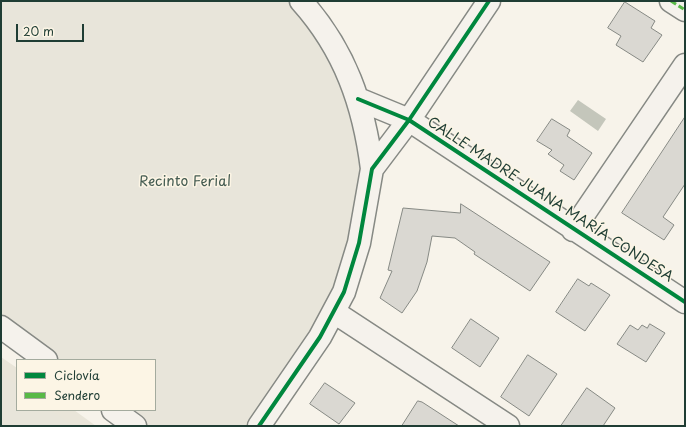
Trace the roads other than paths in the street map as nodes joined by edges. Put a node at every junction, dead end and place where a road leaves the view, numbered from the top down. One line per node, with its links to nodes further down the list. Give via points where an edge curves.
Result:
1 (301, 1): 6 (street, via 338,53)
2 (489, 1): 7 (street)
3 (671, 1): 4 (street)
4 (685, 10)
5 (685, 65): 9 (street)
6 (358, 99): 7 (street, CALLE MADRE JUANA MARÍA CONDESA); 8 (street, via 368,139)
7 (409, 120): 8 (street); 9 (street, CALLE MADRE JUANA MARÍA CONDESA)
8 (372, 170): 11 (street, via 357,250 344,292)
9 (573, 230): 10 (street, CALLE MADRE JUANA MARÍA CONDESA)
10 (685, 302)
11 (334, 312): 16 (street, via 320,337); 17 (street)
12 (1, 327): 13 (street)
13 (45, 359)
14 (114, 411): 15 (street)
15 (135, 426)
16 (259, 426)
17 (508, 426)

